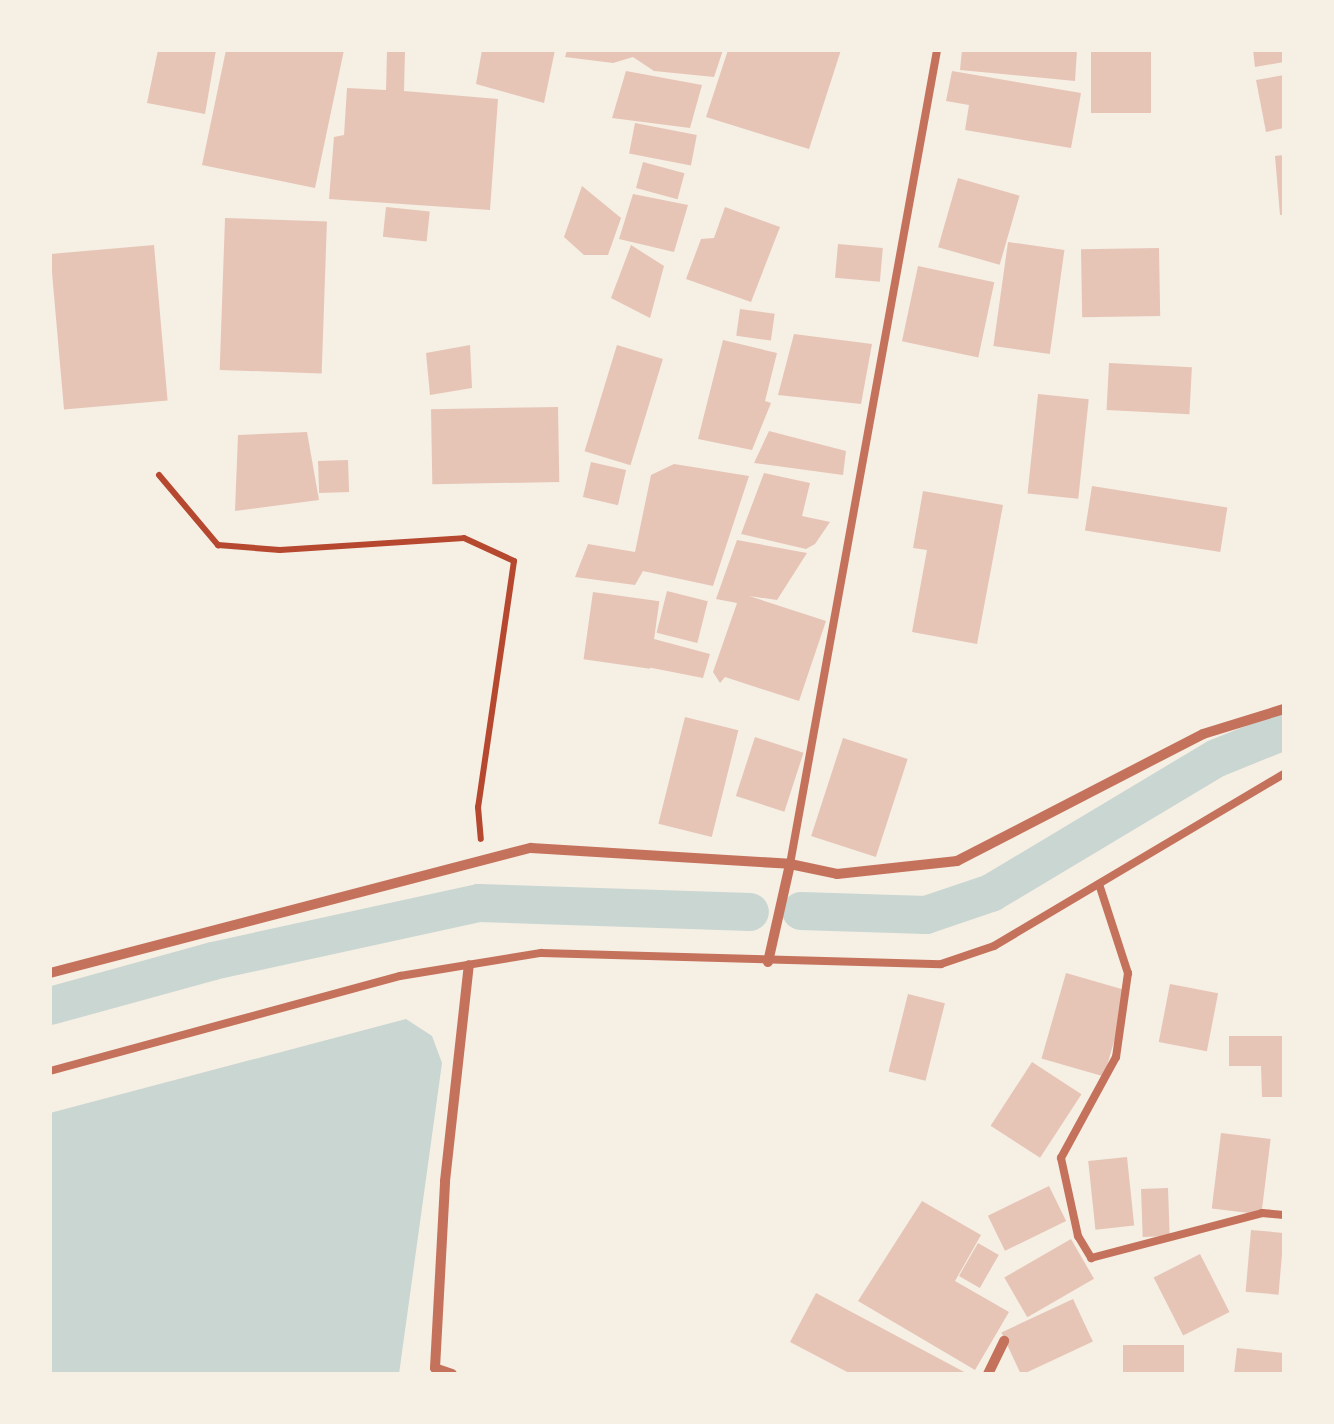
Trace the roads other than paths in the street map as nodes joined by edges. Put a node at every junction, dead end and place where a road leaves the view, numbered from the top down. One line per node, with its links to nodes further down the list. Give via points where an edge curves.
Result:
1 (937, 50): 4 (lane)
2 (1284, 709): 4 (street, via 1203,734 957,861 836,874)
3 (1284, 774): 5 (lane)
4 (790, 864): 6 (street); 8 (street, via 532,848)
5 (1099, 884): 6 (lane, via 994,946 942,964); 10 (lane, via 1128,973 1116,1058 1061,1158 1078,1236 1091,1258 1262,1213)
6 (768, 962): 7 (lane, via 541,952)
7 (469, 965): 9 (lane, via 400,976); 12 (street, via 445,1181 435,1368)
8 (50, 973)
9 (50, 1071)
10 (1284, 1215)
11 (1004, 1341): 13 (street)
12 (452, 1374)
13 (988, 1374)

